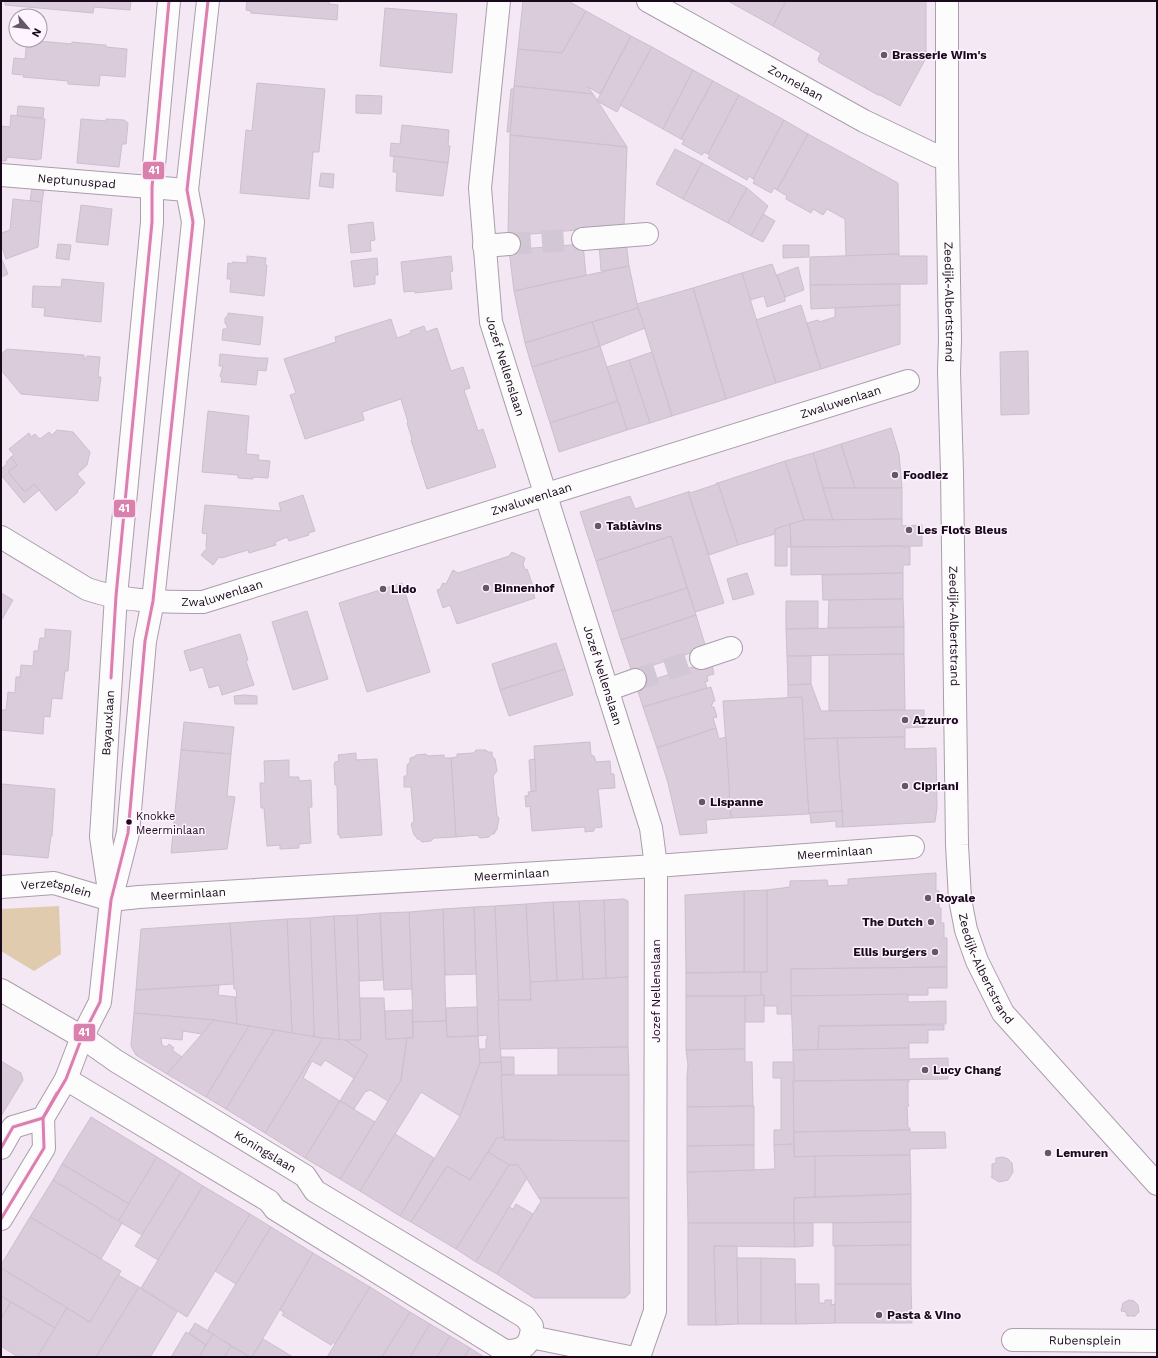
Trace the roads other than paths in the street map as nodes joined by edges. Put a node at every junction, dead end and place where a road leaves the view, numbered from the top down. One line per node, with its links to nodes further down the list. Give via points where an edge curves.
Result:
1 (169, 1): 8 (street, Bayauxlaan)
2 (208, 1): 9 (street, Bayauxlaan)
3 (499, 1): 13 (street, Jozef Nellenslaan, via 480,188)
4 (648, 1): 6 (street, Zonnelaan, via 864,121 937,156)
5 (947, 1): 6 (street, Zeedijk-Albertstrand)
6 (947, 158): 34 (street, Zeedijk-Albertstrand, via 957,845 960,900 966,930 977,961 1003,1013)
7 (1, 175): 8 (street, Neptunuspad)
8 (152, 187): 9 (street); 17 (street, Bayauxlaan, via 152,222)
9 (187, 190): 18 (street, Bayauxlaan, via 193,222)
10 (647, 234): 11 (street)
11 (583, 238)
12 (509, 244): 13 (street)
13 (484, 246): 15 (street, Jozef Nellenslaan, via 491,322)
14 (908, 381): 15 (street, Zwaluwenlaan)
15 (545, 495): 18 (street, Zwaluwenlaan, via 203,602); 22 (street, Jozef Nellenslaan)
16 (1, 537): 17 (street, Zwaluwenlaan, via 87,589)
17 (116, 596): 18 (street, Zwaluwenlaan); 26 (street, Bayauxlaan, via 101,837)
18 (153, 601): 26 (street, Bayauxlaan, via 145,641 128,833)
19 (732, 648): 20 (street)
20 (701, 658)
21 (635, 680): 22 (street)
22 (607, 690): 24 (street, Jozef Nellenslaan, via 651,828)
23 (913, 847): 24 (street, Meerminlaan)
24 (656, 866): 26 (street, Meerminlaan); 40 (street, Jozef Nellenslaan, via 655,1311)
25 (1, 887): 26 (street, Verzetsplein, via 54,883)
26 (111, 900): 30 (street, Bayauxlaan, via 100,1002)
27 (1, 990): 28 (street, Koningslaan)
28 (23, 1003): 29 (street); 30 (street, Koningslaan)
29 (1, 1010)
30 (82, 1037): 31 (street, Bayauxlaan); 36 (street, Koningslaan, via 116,1061 304,1176 315,1192 525,1317 532,1326)
31 (66, 1079): 32 (street, Bayauxlaan); 36 (street, via 269,1201 275,1210 505,1351 523,1349)
32 (43, 1118): 33 (street, via 13,1127); 35 (street, via 44,1148)
33 (1, 1148)
34 (1157, 1184)
35 (1, 1219)
36 (531, 1337): 39 (street)
37 (1013, 1340): 38 (street, Rubensplein)
38 (1157, 1341)
39 (629, 1357)
40 (639, 1357)

